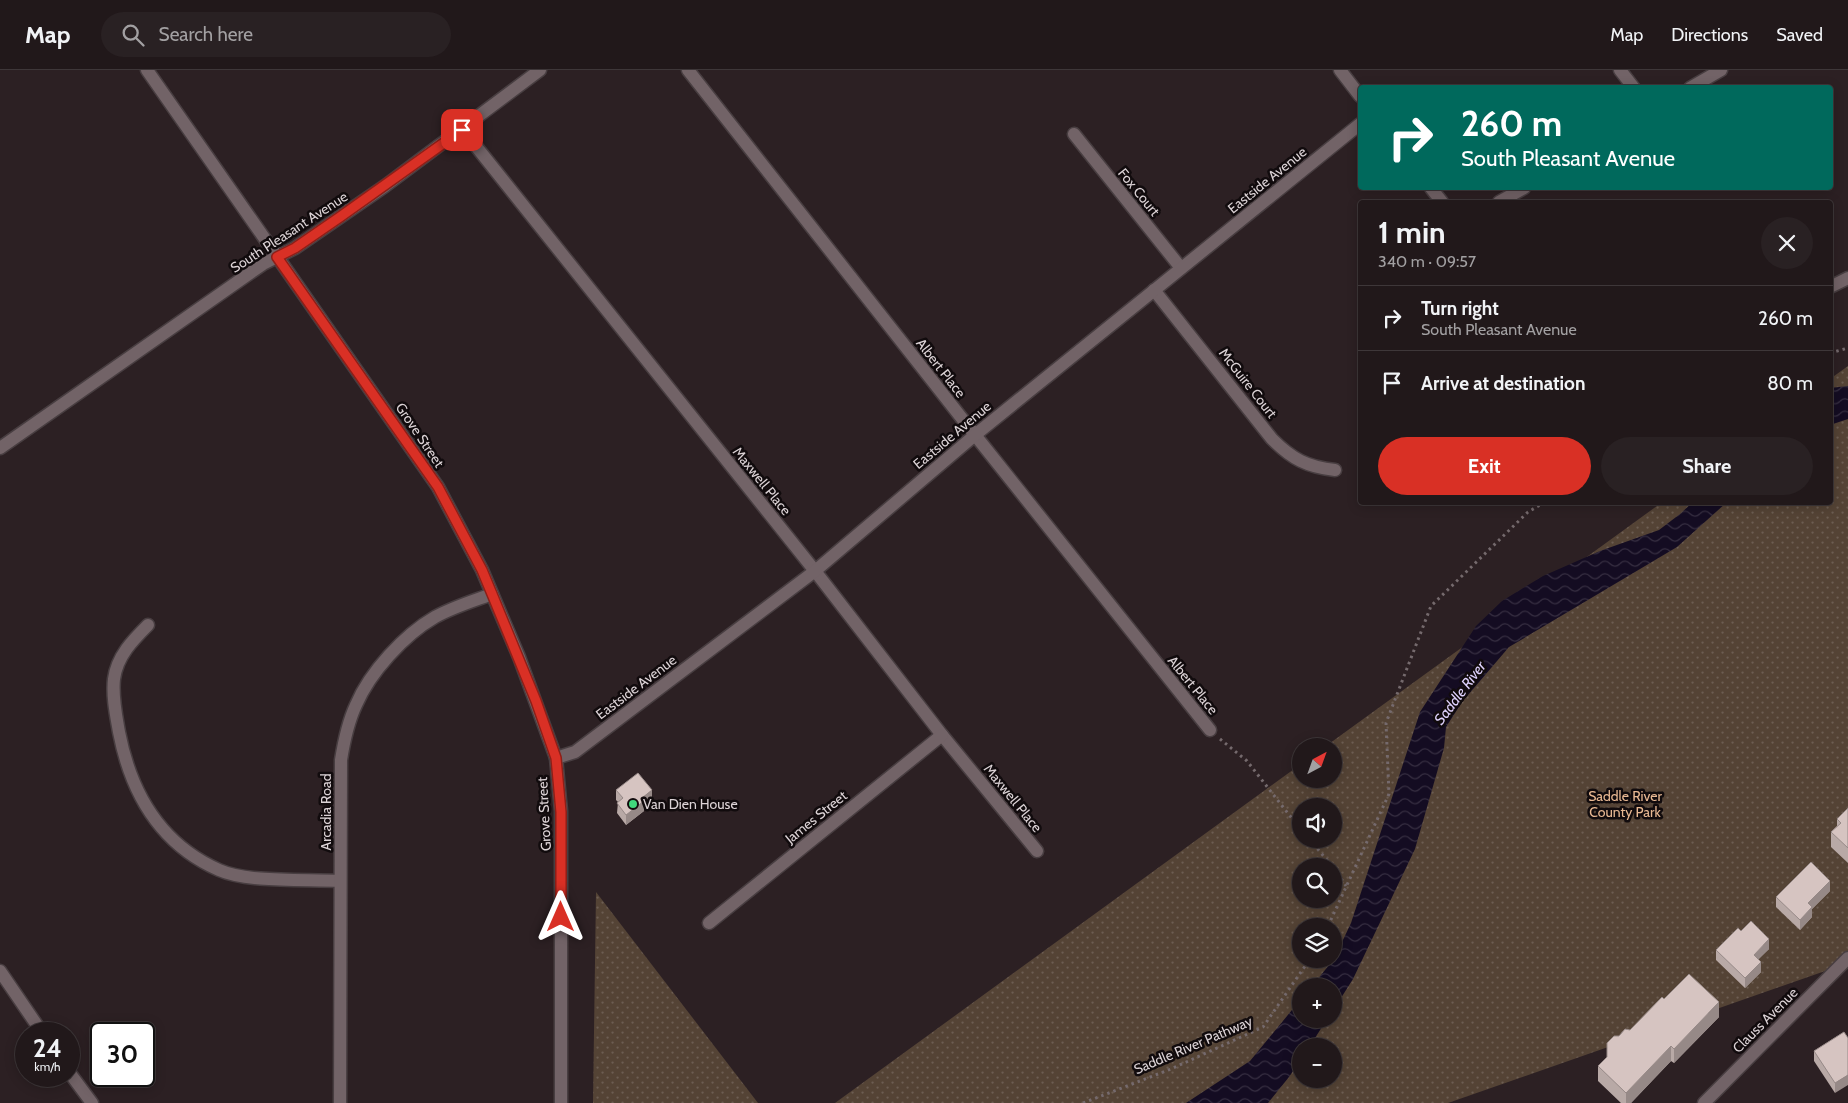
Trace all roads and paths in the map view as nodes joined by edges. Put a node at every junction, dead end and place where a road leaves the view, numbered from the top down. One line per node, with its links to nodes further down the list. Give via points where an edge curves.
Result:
1 (147, 70): 17 (street, Grove Street)
2 (540, 70): 11 (street, South Pleasant Avenue)
3 (688, 70): 24 (street, Albert Place)
4 (1340, 70): 9 (street)
5 (1620, 70): 7 (street)
6 (1721, 70): 8 (street)
7 (1632, 85)
8 (1695, 85)
9 (1358, 93)
10 (1358, 126): 18 (street, Eastside Avenue)
11 (462, 130): 17 (street, South Pleasant Avenue, via 295,248); 28 (street, Maxwell Place)
12 (1074, 134): 18 (street, Fox Court)
13 (1433, 190): 15 (street)
14 (1520, 190): 16 (street)
15 (1440, 200)
16 (1503, 200)
17 (277, 257): 25 (street, South Pleasant Avenue); 29 (street, Grove Street, via 438,487)
18 (1181, 268): 21 (street, Eastside Avenue)
19 (1848, 278): 20 (street)
20 (1833, 286)
21 (1154, 290): 24 (street, Eastside Avenue); 26 (street, McGuire Court, via 1284,451 1316,468)
22 (1848, 348): 23 (path)
23 (1833, 352)
24 (975, 435): 28 (street, Eastside Avenue); 31 (street, Albert Place)
25 (0, 448)
26 (1335, 470)
27 (1540, 505): 40 (path, via 1528,512 1431,606 1386,723 1389,794)
28 (815, 571): 32 (street, Maxwell Place); 33 (street, Eastside Avenue, via 575,752)
29 (492, 594): 33 (street, Grove Street, via 533,692); 39 (street, Arcadia Road, via 434,618 413,634 370,678 356,704 346,730 341,760)
30 (148, 625): 39 (street, via 126,648 114,678 115,711 135,786 156,822 177,845 222,872 245,878)
31 (1210, 730): 34 (path, via 1247,761)
32 (942, 735): 36 (street, Maxwell Place); 42 (street, James Street)
33 (556, 758): 50 (street, Grove Street, via 561,812)
34 (1292, 818)
35 (1316, 848): 37 (path)
36 (1036, 851)
37 (1325, 858)
38 (1342, 880): 40 (path)
39 (340, 881): 49 (street, Arcadia Road)
40 (1346, 886): 41 (path)
41 (1332, 918)
42 (709, 923)
43 (1848, 958): 52 (street, Clauss Avenue)
44 (1304, 968): 51 (path, Saddle River Pathway, via 1263,1027 1171,1069)
45 (0, 971): 46 (street)
46 (35, 1022)
47 (79, 1087): 48 (street)
48 (92, 1103)
49 (340, 1103)
50 (562, 1103)
51 (1083, 1103)
52 (1704, 1103)

